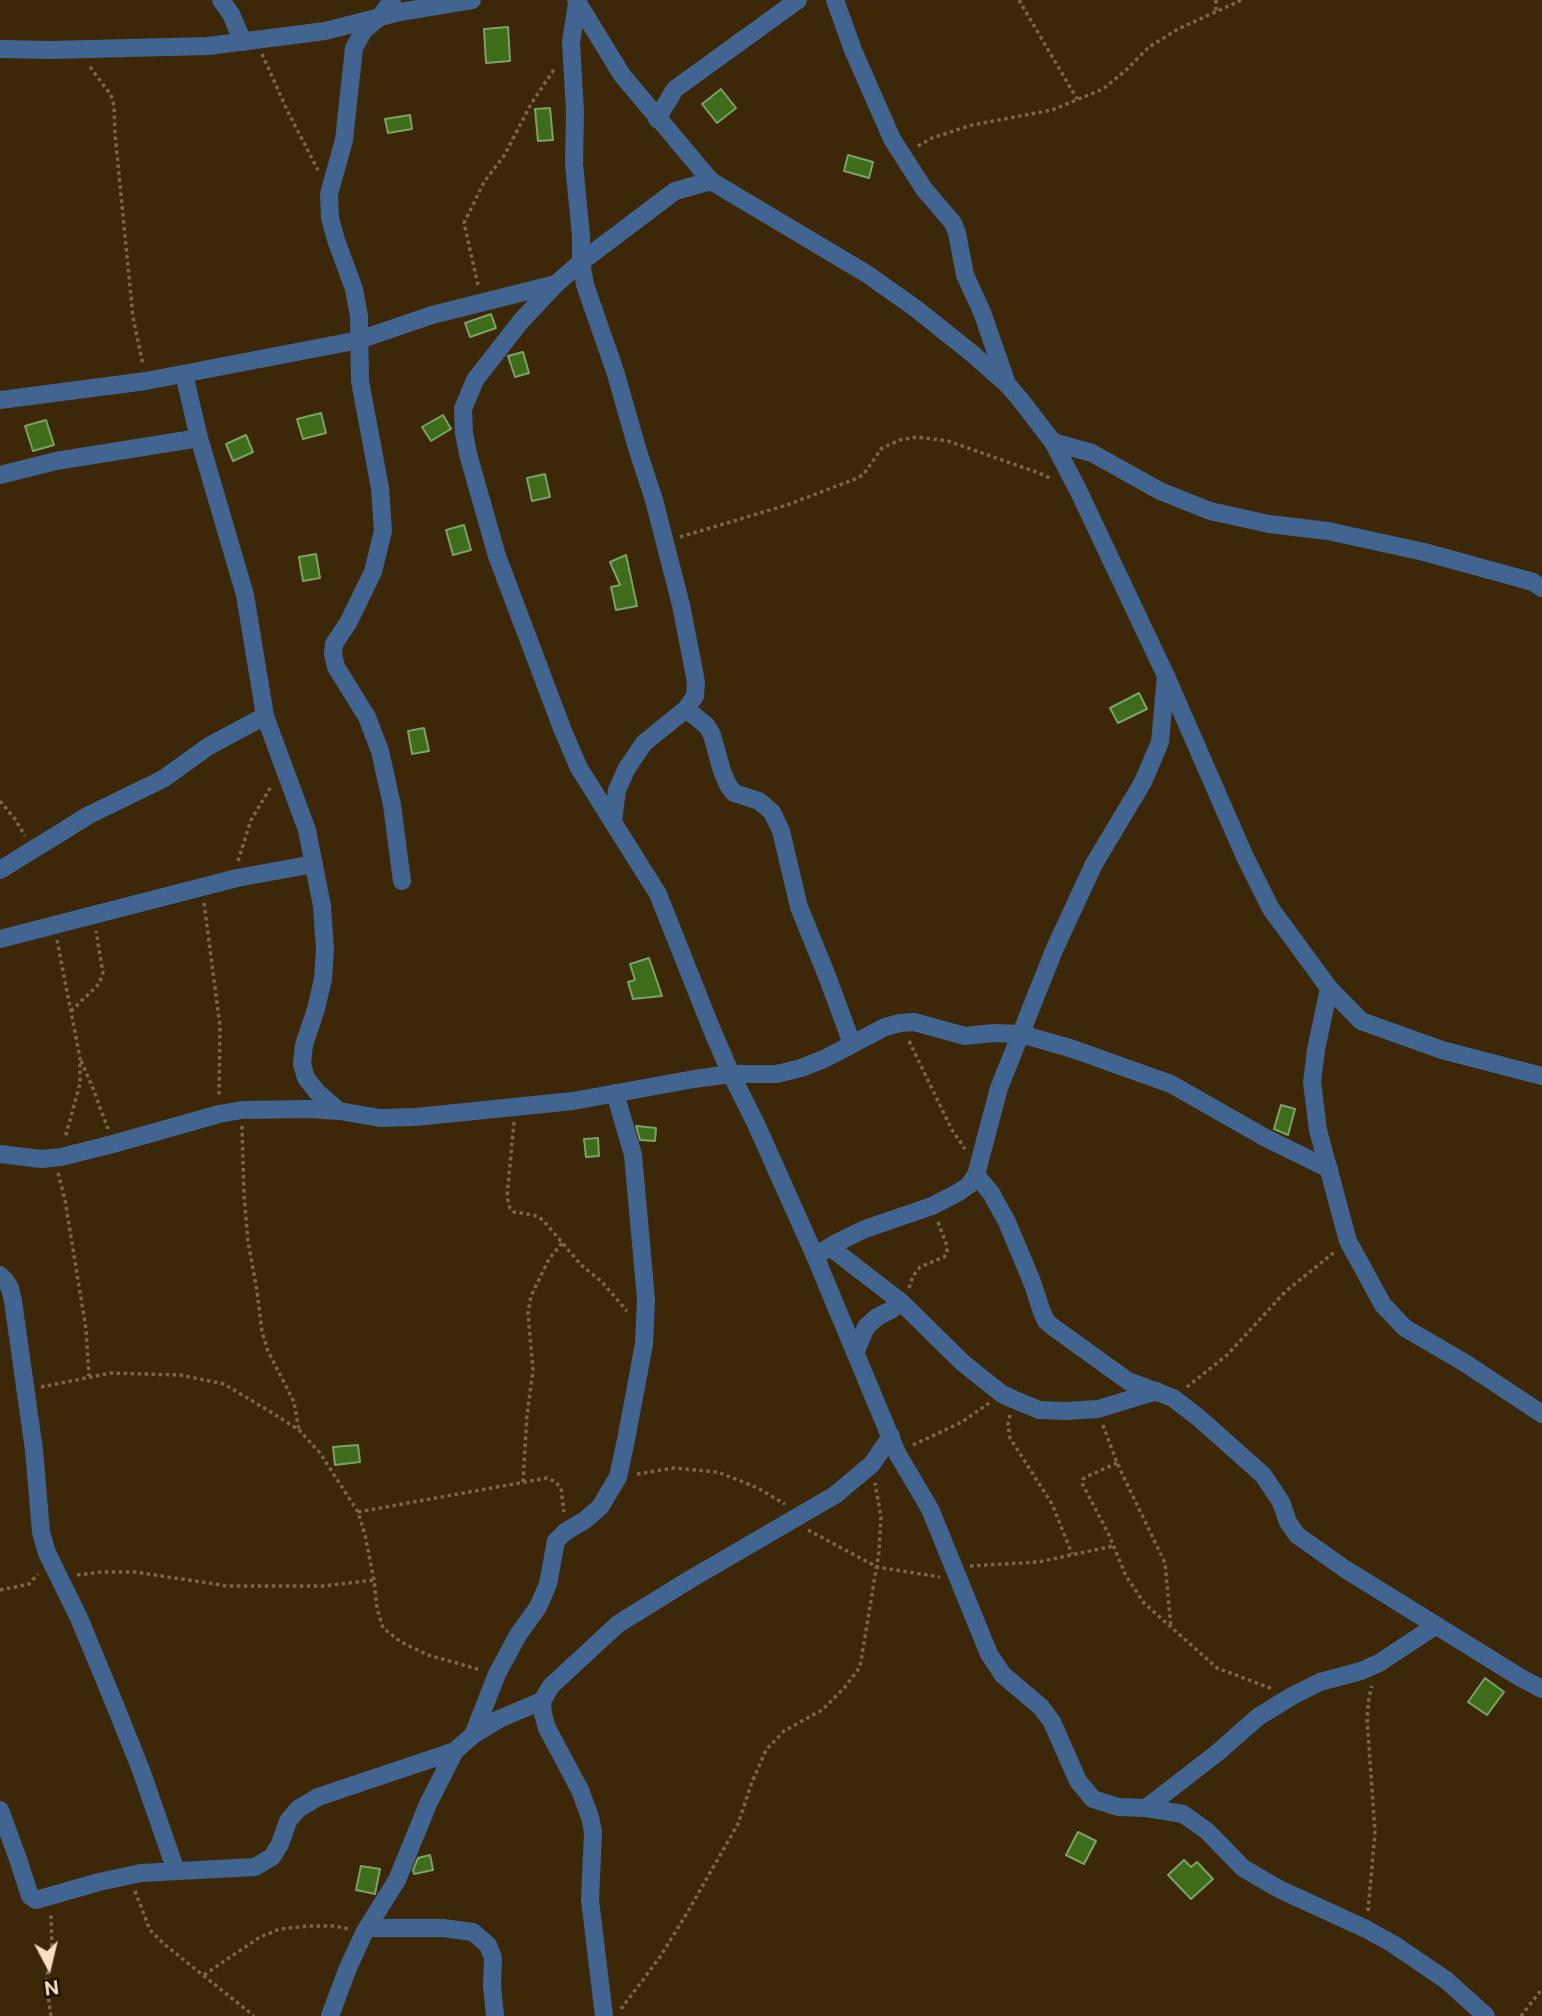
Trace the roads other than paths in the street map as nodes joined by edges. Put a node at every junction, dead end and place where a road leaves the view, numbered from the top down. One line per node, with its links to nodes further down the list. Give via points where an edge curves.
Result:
1 (221, 0): 8 (street)
2 (392, 0): 7 (street)
3 (472, 0): 7 (street)
4 (799, 0): 10 (street, via 675,89)
5 (835, 0): 16 (street, via 888,130 953,223 965,275)
6 (577, 2): 10 (street, via 622,75); 12 (street, via 571,42)
7 (380, 17): 8 (street, via 325,31); 14 (street, via 364,30 354,48 344,140 329,194 330,218 354,289)
8 (250, 41): 9 (street, via 208,46)
9 (0, 49)
10 (657, 119): 11 (street)
11 (710, 181): 12 (street, via 675,191); 16 (street, via 867,274)
12 (581, 262): 13 (street); 23 (street, via 584,285 654,499 681,605 696,682 695,696)
13 (556, 284): 14 (street, via 432,315); 25 (street, via 475,380 463,409 464,433 497,556 563,731)
14 (359, 340): 15 (street); 28 (street, via 360,381 380,488 383,531 373,572 332,654 380,751)
15 (184, 374): 17 (street); 18 (street)
16 (1007, 384): 19 (street)
17 (0, 400)
18 (200, 438): 20 (street); 24 (street, via 245,595)
19 (1053, 442): 21 (street, via 1092,453 1160,491 1210,511 1424,552); 22 (street)
20 (0, 475)
21 (1542, 588)
22 (1166, 676): 30 (street, via 1271,909); 31 (street, via 1160,742 1152,762 1094,864)
23 (686, 709): 25 (street, via 644,743 626,768); 32 (street, via 707,726 734,793 759,801 772,812 799,907)
24 (265, 716): 26 (street, via 307,830); 27 (street)
25 (612, 822): 33 (street, via 657,894)
26 (314, 864): 29 (street, via 237,878); 36 (street, via 325,950 323,979 302,1064 317,1092)
27 (0, 870)
28 (402, 881)
29 (0, 939)
30 (1329, 988): 34 (street, via 1361,1021 1441,1050); 38 (street, via 1312,1082)
31 (1021, 1034): 32 (street, via 965,1036 925,1024 900,1023); 38 (street, via 1171,1084); 39 (street, via 999,1088)
32 (852, 1044): 33 (street, via 801,1068)
33 (731, 1074): 35 (street); 40 (street)
34 (1542, 1076)
35 (615, 1093): 36 (street, via 416,1116 380,1118); 50 (street, via 633,1155 646,1299 639,1378 618,1477 600,1507 556,1541 548,1584 497,1674)
36 (340, 1111): 37 (street, via 242,1110 57,1157)
37 (0, 1154)
38 (1329, 1169): 45 (street, via 1348,1241 1383,1305 1405,1328)
39 (977, 1172): 40 (street, via 969,1185 932,1206 865,1229); 44 (street, via 1007,1222 1046,1321 1128,1381)
40 (823, 1251): 42 (street); 43 (street)
41 (0, 1275): 54 (street, via 10,1288 41,1532 141,1770)
42 (898, 1300): 43 (street, via 866,1327); 44 (street, via 962,1363 1007,1397 1039,1410 1098,1409)
43 (856, 1351): 46 (street)
44 (1165, 1395): 47 (street, via 1199,1418 1263,1475 1297,1535)
45 (1542, 1414)
46 (894, 1445): 49 (street, via 835,1495 618,1624 551,1686); 52 (street, via 930,1509 989,1654 1003,1675 1041,1706 1078,1781 1093,1798 1118,1807)
47 (1435, 1626): 48 (street); 52 (street, via 1379,1663 1320,1682 1258,1717)
48 (1542, 1689)
49 (542, 1701): 50 (street); 58 (street, via 547,1728 590,1816 590,1900)
50 (473, 1734): 51 (street)
51 (455, 1751): 54 (street, via 318,1797 288,1821 272,1857 255,1867); 55 (street, via 397,1880)
52 (1146, 1808): 59 (street, via 1182,1814 1207,1831 1243,1868 1393,1944 1446,1980)
53 (0, 1810): 54 (street, via 30,1896 36,1900 141,1873)
54 (176, 1871)
55 (366, 1930): 56 (street); 57 (street, via 473,1932 488,1945 493,1958)
56 (330, 2016)
57 (495, 2016)
58 (604, 2016)
59 (1486, 2016)

